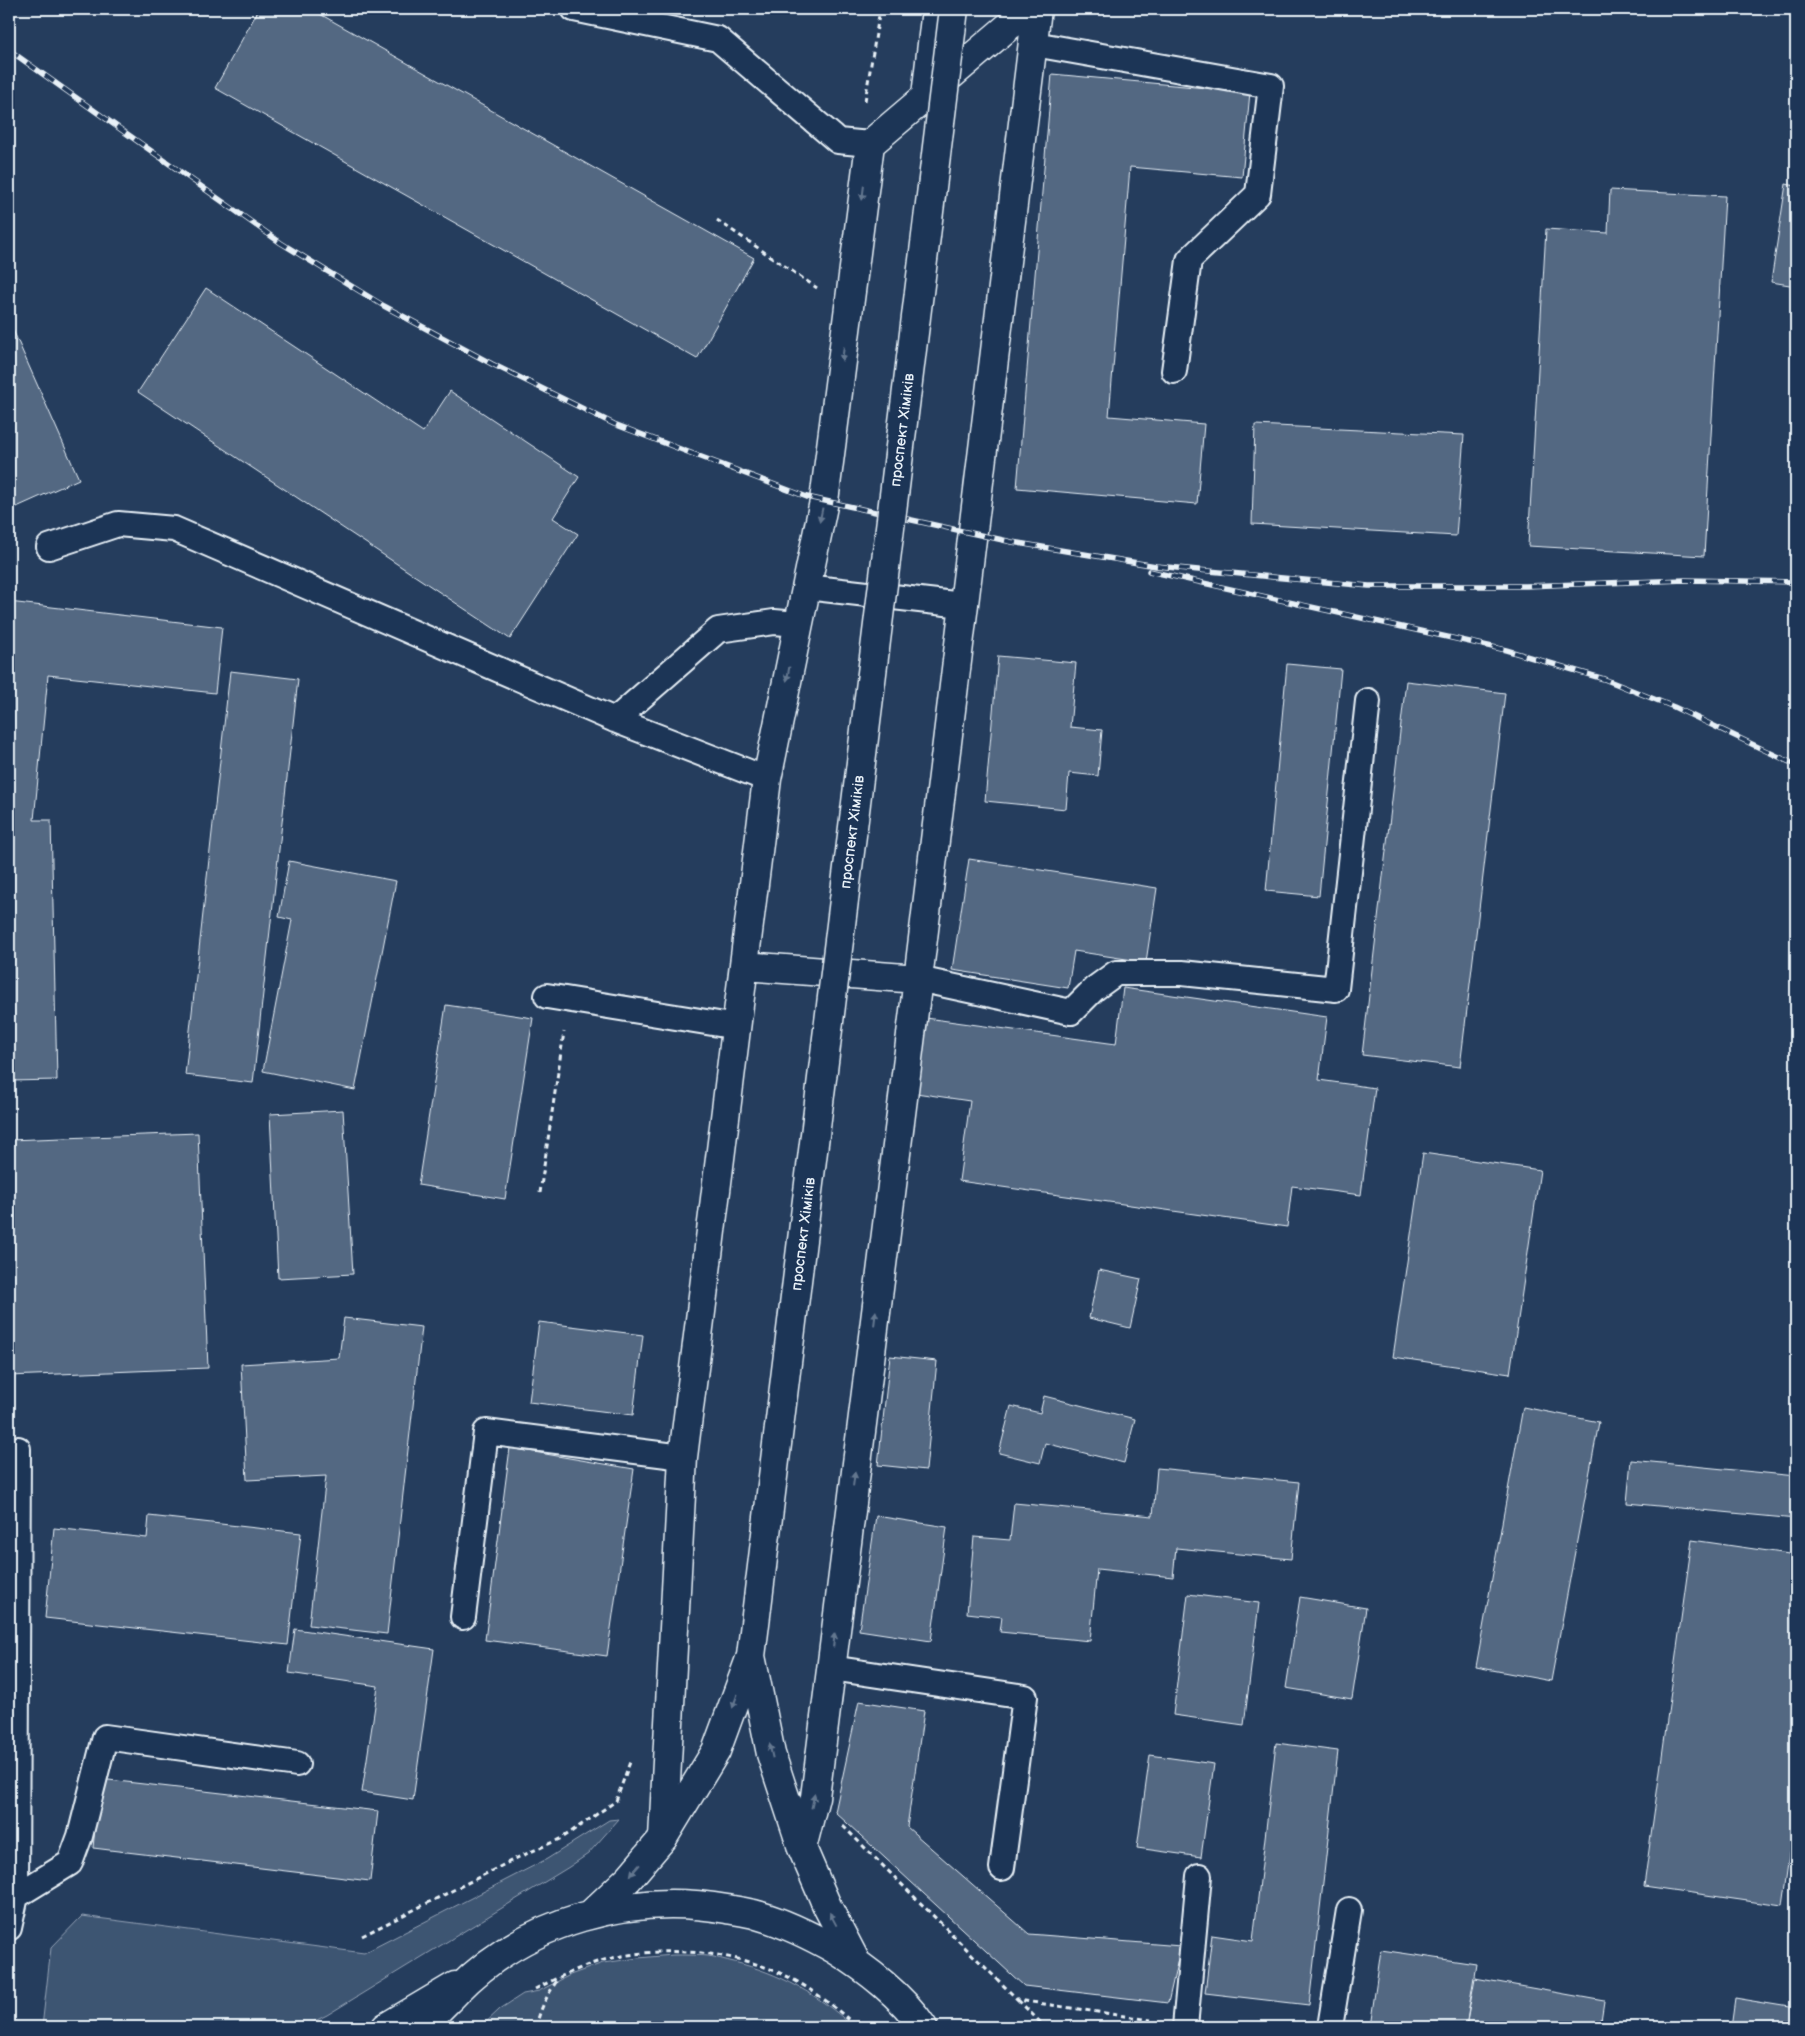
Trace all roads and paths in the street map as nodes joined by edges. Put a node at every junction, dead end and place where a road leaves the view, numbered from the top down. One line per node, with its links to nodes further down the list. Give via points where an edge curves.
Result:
1 (574, 9): 8 (lane, via 718,39 838,140)
2 (936, 9): 7 (street)
3 (954, 9): 27 (street, проспект Хіміків, bridge)
4 (1029, 9): 7 (street)
5 (1037, 9): 6 (street)
6 (1034, 44): 11 (lane, via 1271,86 1258,194 1189,260); 14 (street)
7 (926, 96): 8 (street)
8 (870, 144): 13 (street, one-way to 13, via 824,501)
9 (717, 220): 10 (path)
10 (821, 291)
11 (1174, 370)
12 (49, 548): 17 (lane, via 118,524 174,529)
13 (806, 587): 14 (lane); 15 (street)
14 (963, 605): 20 (street)
15 (798, 624): 17 (lane, via 774,622 718,630); 18 (street, one-way to 18)
16 (1368, 701): 20 (lane, via 1336,989 1182,973 1116,974 1094,989 1071,1012)
17 (615, 720): 18 (lane)
18 (767, 779): 19 (street)
19 (744, 966): 20 (street); 22 (street)
20 (918, 979): 28 (street, one-way to 20)
21 (558, 998): 22 (lane); 23 (path)
22 (736, 1027): 25 (street)
23 (540, 1193)
24 (18, 1449): 35 (lane)
25 (683, 1457): 26 (lane, via 486,1432); 31 (street)
26 (463, 1617)
27 (751, 1656): 31 (street, one-way to 31, via 716,1752); 32 (street, one-way to 27, via 771,1754)
28 (831, 1668): 30 (street); 33 (lane, via 1025,1697)
29 (297, 1764): 35 (lane, via 106,1737 70,1863)
30 (815, 1797): 32 (street, one-way to 30); 43 (path)
31 (663, 1838): 37 (street, one-way to 37, via 629,1878)
32 (802, 1848): 39 (street, one-way to 32)
33 (1002, 1868)
34 (1199, 1876): 44 (lane)
35 (16, 1896): 38 (lane)
36 (1349, 1910): 51 (lane)
37 (591, 1914): 39 (street, via 655,1904 701,1904 756,1914 808,1934); 40 (street, via 549,1928)
38 (9, 1928)
39 (856, 1962): 49 (street, via 891,1991)
40 (473, 1974): 45 (street); 46 (street)
41 (560, 1977): 42 (path); 47 (path, via 550,1991); 48 (path, via 598,1962 634,1955 667,1952 725,1957 779,1973 811,1990)
42 (535, 1989)
43 (1018, 2000): 44 (path); 50 (path)
44 (1185, 2026)
45 (386, 2027)
46 (424, 2027)
47 (536, 2027)
48 (857, 2027)
49 (923, 2027)
50 (1045, 2027)
51 (1330, 2027)

